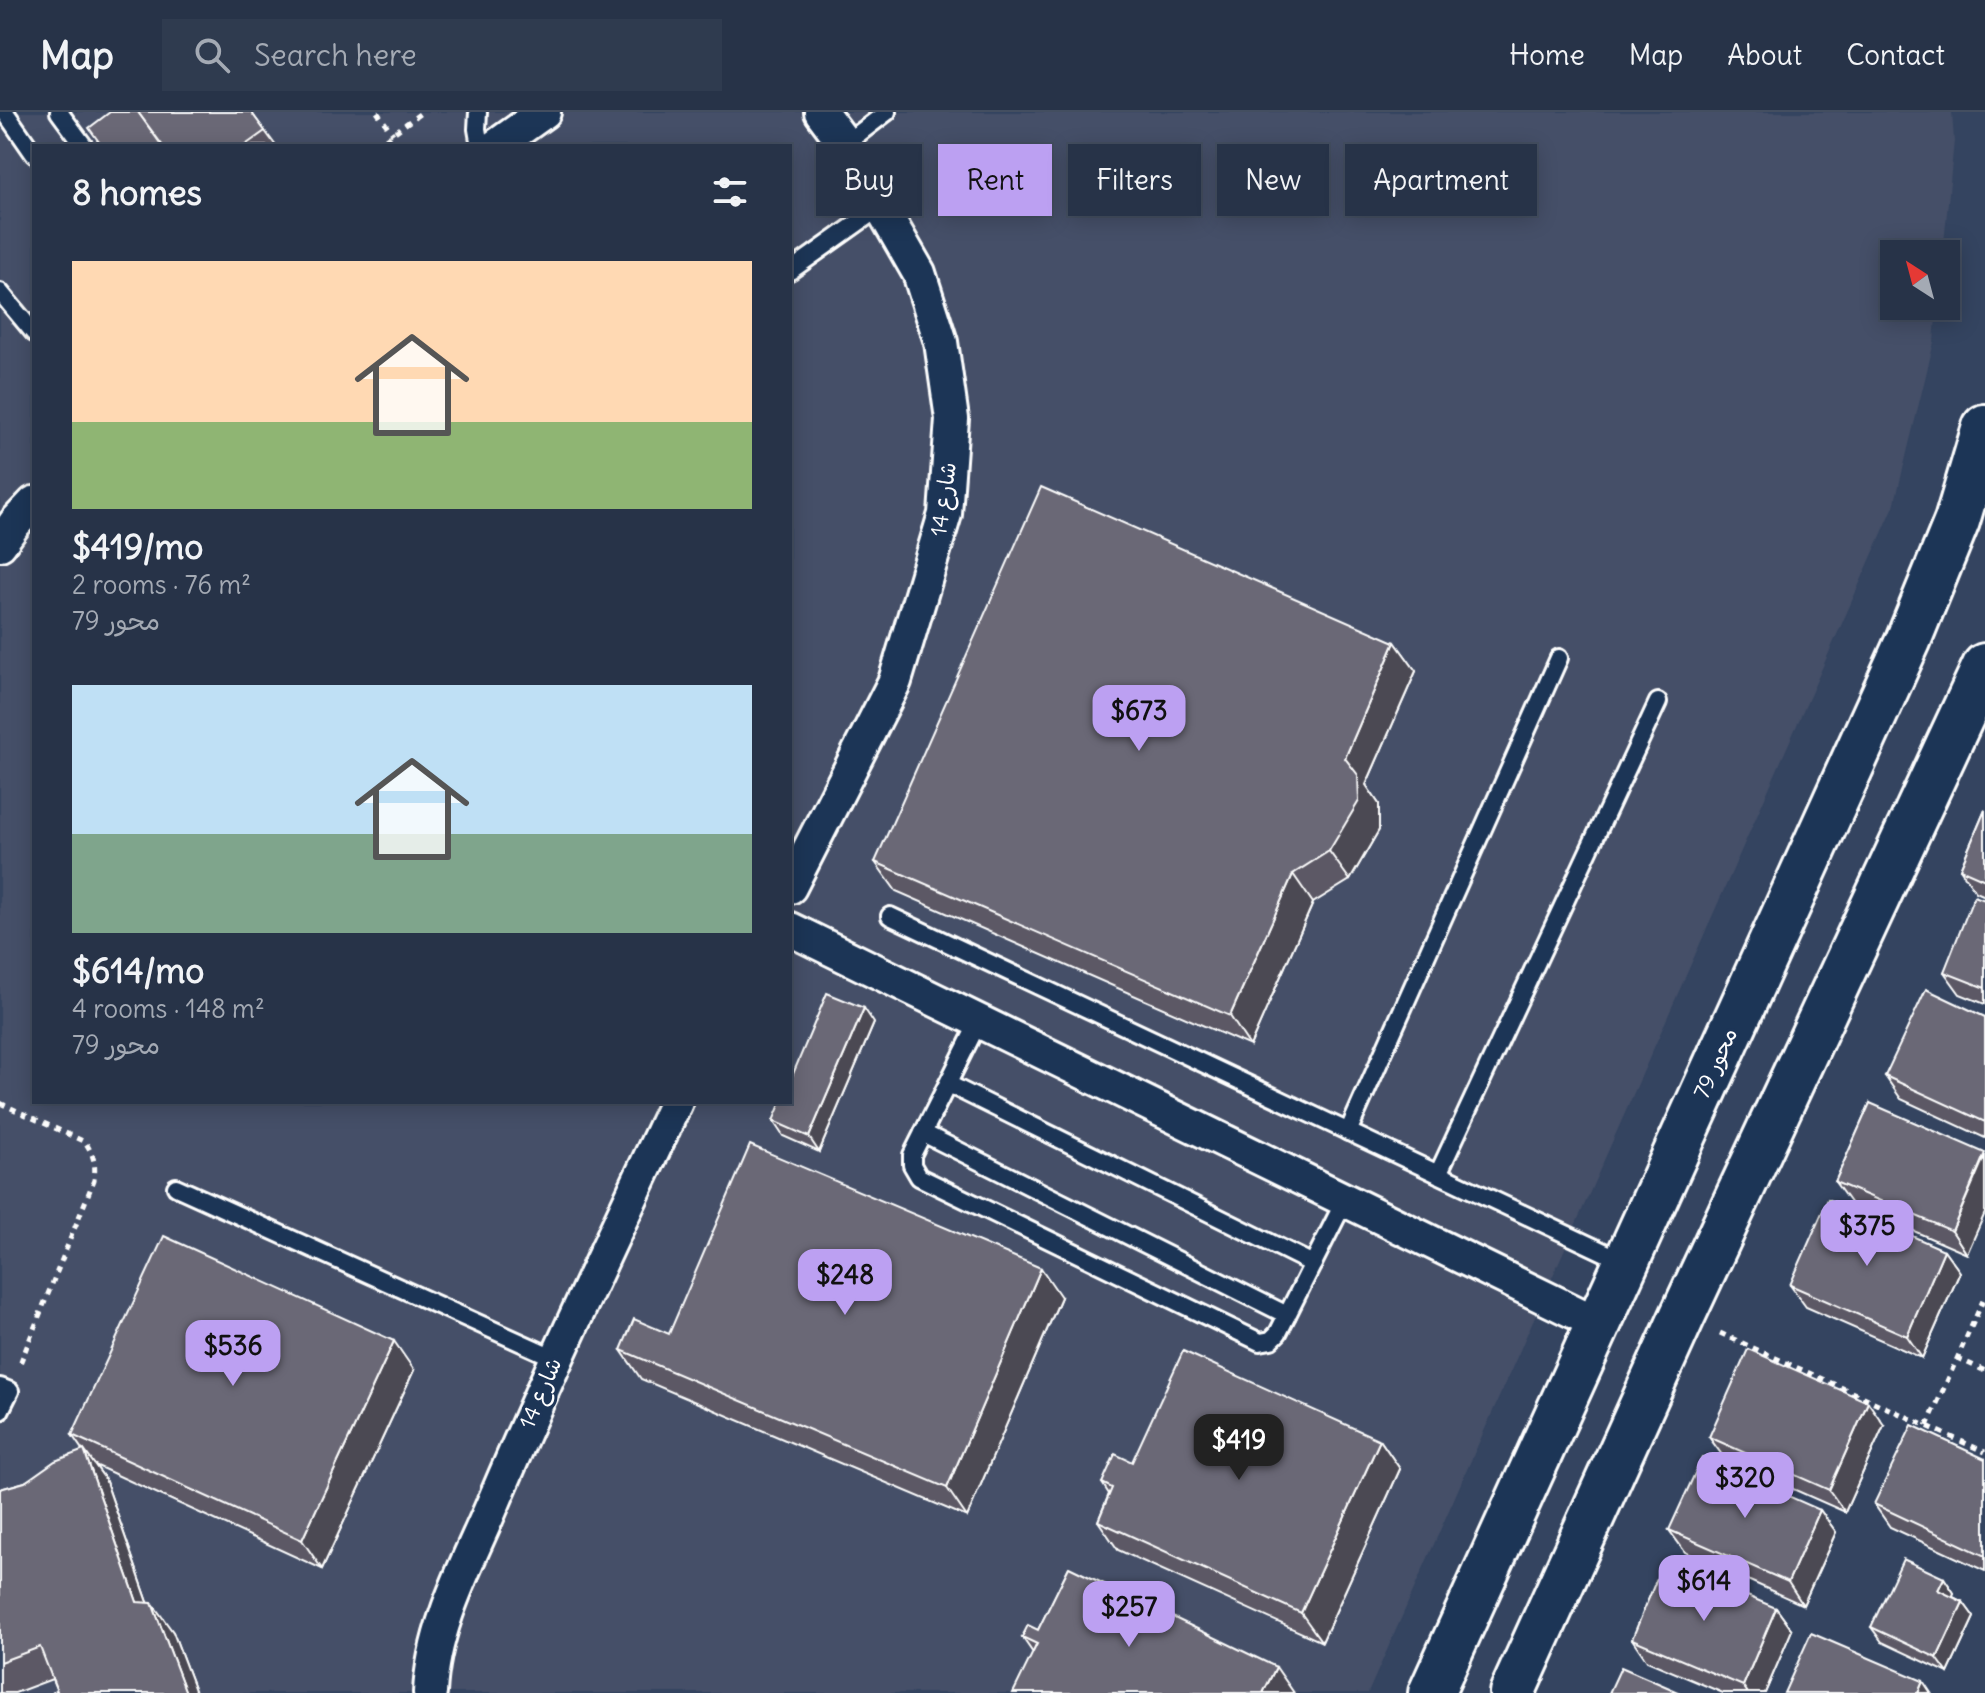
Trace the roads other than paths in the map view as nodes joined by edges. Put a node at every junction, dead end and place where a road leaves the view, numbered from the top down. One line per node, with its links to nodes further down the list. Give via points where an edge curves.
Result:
1 (5, 112): 11 (lane)
2 (59, 112): 7 (lane)
3 (478, 112): 8 (lane)
4 (544, 112): 9 (street)
5 (821, 112): 10 (street, شارع 14)
6 (887, 112): 10 (lane)
7 (83, 144)
8 (480, 144)
9 (499, 144)
10 (845, 144)
11 (32, 151)
12 (868, 216): 14 (lane)
13 (889, 216): 23 (street, شارع 14, via 919,273 941,342 952,419 945,514 895,681)
14 (792, 270)
15 (0, 292): 16 (lane)
16 (32, 331)
17 (1985, 427): 34 (main road, محور 79, via 1957,521 1908,641)
18 (32, 505): 19 (street)
19 (0, 544)
20 (1559, 658): 29 (lane)
21 (1985, 666): 43 (main road)
22 (1658, 702): 31 (lane)
23 (792, 883)
24 (890, 916): 29 (lane)
25 (792, 930): 26 (street)
26 (979, 1021): 27 (lane); 33 (street)
27 (948, 1084): 30 (lane); 35 (lane)
28 (675, 1104): 38 (street, شارع 14)
29 (1348, 1132): 31 (lane)
30 (923, 1133): 36 (lane); 36 (lane, via 912,1155 919,1177 1260,1342 1271,1340)
31 (1438, 1174): 34 (lane)
32 (176, 1187): 38 (lane)
33 (1345, 1200): 35 (lane); 37 (street)
34 (1625, 1262): 37 (main road, محور 79)
35 (1313, 1264): 36 (lane)
36 (1287, 1315)
37 (1597, 1323): 42 (main road, محور 79)
38 (555, 1358): 41 (street, شارع 14, via 440,1630)
39 (5, 1389): 40 (lane)
40 (0, 1411)
41 (430, 1693)
42 (1431, 1693)
43 (1512, 1693)

